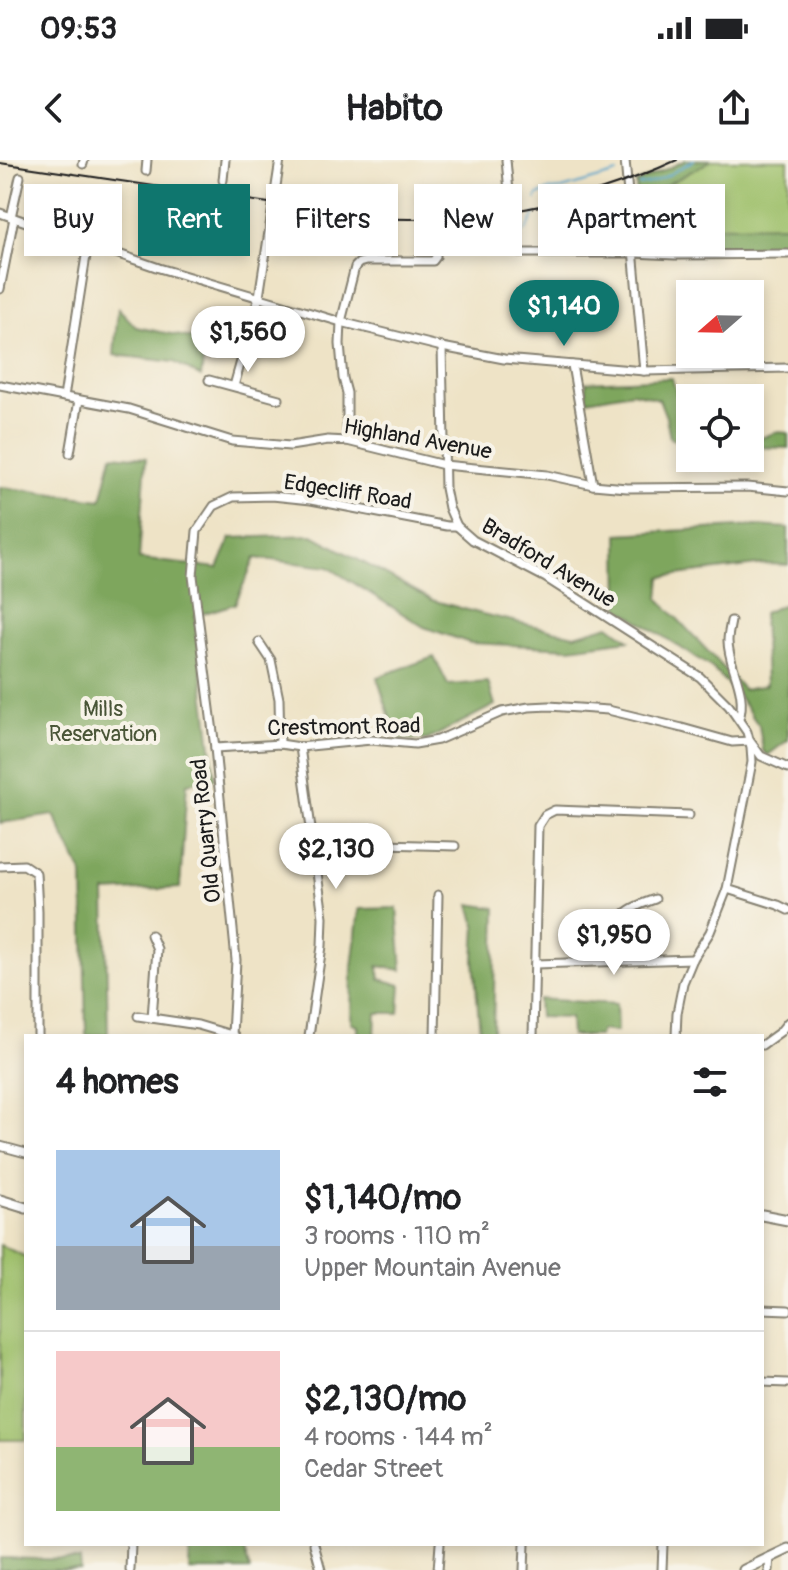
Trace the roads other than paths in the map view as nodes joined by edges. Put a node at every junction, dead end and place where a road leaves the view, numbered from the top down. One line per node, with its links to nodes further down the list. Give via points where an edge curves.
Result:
1 (147, 160): 6 (street)
2 (225, 160): 8 (street)
3 (280, 160): 21 (street)
4 (506, 160): 9 (street)
5 (625, 160): 10 (street)
6 (146, 171)
7 (20, 177): 12 (street)
8 (223, 180)
9 (508, 184)
10 (627, 184)
11 (0, 213): 12 (street)
12 (12, 217): 13 (street); 20 (street)
13 (24, 221)
14 (788, 254): 16 (street)
15 (122, 255): 21 (street)
16 (725, 255)
17 (86, 256): 30 (street)
18 (436, 256): 22 (street, via 433,261 359,263)
19 (633, 256): 26 (street)
20 (0, 289)
21 (259, 297): 22 (street); 29 (street)
22 (341, 322): 23 (street); 33 (street)
23 (442, 347): 24 (street); 35 (street, Bradford Avenue)
24 (572, 365): 26 (street); 36 (street)
25 (788, 368): 26 (street)
26 (644, 371)
27 (209, 380): 29 (street)
28 (0, 385): 30 (street, Highland Avenue)
29 (234, 386): 31 (street)
30 (64, 397): 32 (street, Highland Avenue)
31 (279, 399)
32 (79, 400): 33 (street, Highland Avenue, via 129,409 232,441 290,446); 34 (street)
33 (347, 441): 35 (street, Highland Avenue)
34 (70, 453)
35 (444, 465): 36 (street, Highland Avenue); 38 (street, Bradford Avenue, via 447,499)
36 (593, 485): 37 (street, Highland Avenue)
37 (788, 491)
38 (457, 526): 40 (street, Edgecliff Road, via 311,500 233,497 214,506 197,531 193,576); 42 (street, Bradford Avenue, via 481,546 546,578 700,677)
39 (731, 621): 42 (street, via 727,642 740,689)
40 (198, 624): 46 (street, Old Quarry Road)
41 (259, 642): 44 (street, via 271,660 277,686)
42 (739, 719): 43 (street)
43 (750, 741): 45 (street, Crestmont Road, via 732,742 608,710 549,706 502,712 438,740 415,744 371,740); 47 (street, via 761,756); 52 (street, via 752,762)
44 (280, 744): 45 (street, Crestmont Road); 46 (street, Crestmont Road)
45 (300, 747): 49 (street)
46 (215, 748): 65 (street, Old Quarry Road, via 236,960)
47 (788, 768)
48 (689, 815): 59 (street, via 555,810 545,815 538,826)
49 (313, 842): 50 (street); 66 (street, via 323,927)
50 (455, 846)
51 (0, 866): 63 (street, via 24,865 36,873)
52 (727, 889): 55 (street); 57 (street)
53 (438, 895): 67 (street)
54 (655, 899): 58 (street, via 621,918)
55 (788, 910)
56 (151, 935): 61 (street, via 157,949)
57 (693, 959): 58 (street); 69 (street, via 681,993)
58 (617, 961): 59 (street)
59 (535, 964): 68 (street)
60 (138, 1016): 61 (street)
61 (152, 1018): 64 (street)
62 (788, 1022): 70 (street)
63 (38, 1034)
64 (227, 1034)
65 (234, 1034)
66 (309, 1034)
67 (435, 1034)
68 (533, 1034)
69 (676, 1034)
70 (764, 1044)
71 (0, 1146): 72 (street)
72 (24, 1152)
73 (0, 1200): 74 (main road)
74 (24, 1207)
75 (764, 1215): 76 (main road)
76 (788, 1220)
77 (764, 1309): 78 (street)
78 (788, 1310)
79 (764, 1382): 80 (street)
80 (788, 1383)
81 (131, 1546): 88 (street)
82 (315, 1546): 89 (street)
83 (440, 1546): 90 (street)
84 (525, 1546): 91 (street)
85 (663, 1546): 92 (street)
86 (788, 1549): 87 (main road)
87 (770, 1557): 93 (main road); 94 (street)
88 (130, 1570)
89 (321, 1570)
90 (438, 1570)
91 (524, 1570)
92 (662, 1570)
93 (744, 1570)
94 (769, 1570)

